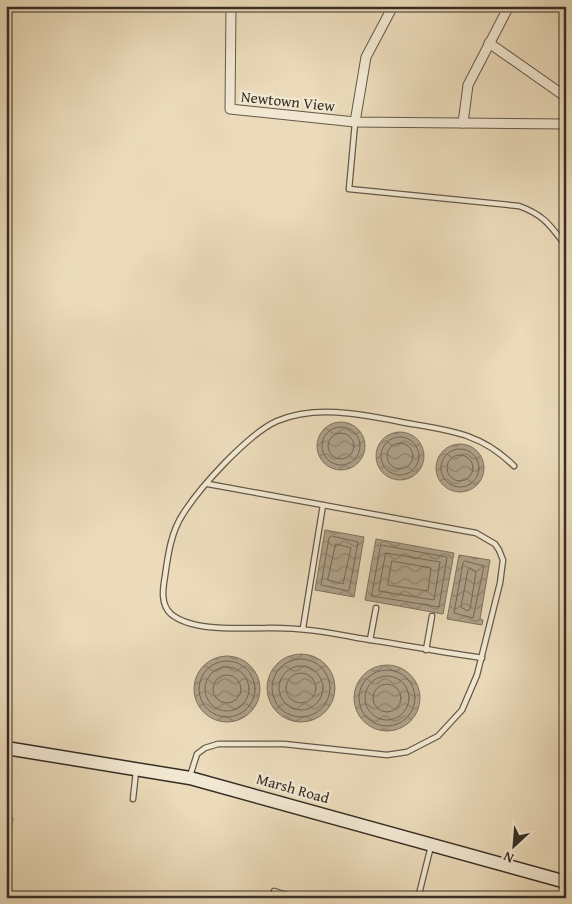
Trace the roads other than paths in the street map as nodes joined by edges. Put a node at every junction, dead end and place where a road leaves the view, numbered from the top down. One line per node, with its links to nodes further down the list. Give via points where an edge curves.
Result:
1 (230, 6): 6 (street, Newtown View, via 230,109)
2 (392, 6): 6 (street, Newtown View, via 366,57)
3 (509, 6): 4 (street)
4 (489, 43): 5 (street); 7 (street, via 468,85)
5 (566, 98)
6 (355, 122): 7 (street, Newtown View); 9 (lane, via 349,189 519,206 546,219)
7 (463, 123): 8 (street, Newtown View)
8 (566, 124)
9 (566, 246)
10 (514, 466): 11 (lane, via 477,438 388,420 319,412 296,415 254,434)
11 (208, 484): 12 (lane); 15 (lane, via 182,515 170,546 163,593 166,606 181,619 202,625)
12 (323, 505): 15 (lane); 18 (lane, via 476,534 495,544 502,560 500,583)
13 (376, 608): 16 (lane)
14 (432, 616): 17 (lane)
15 (303, 628): 16 (lane)
16 (370, 640): 17 (lane)
17 (426, 650): 18 (lane)
18 (482, 658): 21 (lane, via 462,710 438,736 422,746 387,755 284,744 218,744 197,754)
19 (6, 748): 20 (main road, Marsh Road)
20 (136, 769): 21 (main road, Marsh Road); 22 (lane)
21 (190, 778): 23 (main road, Marsh Road)
22 (133, 799)
23 (432, 844): 24 (main road, Marsh Road); 27 (lane)
24 (566, 882)
25 (272, 898): 26 (lane, via 274,891)
26 (296, 898)
27 (418, 898)

